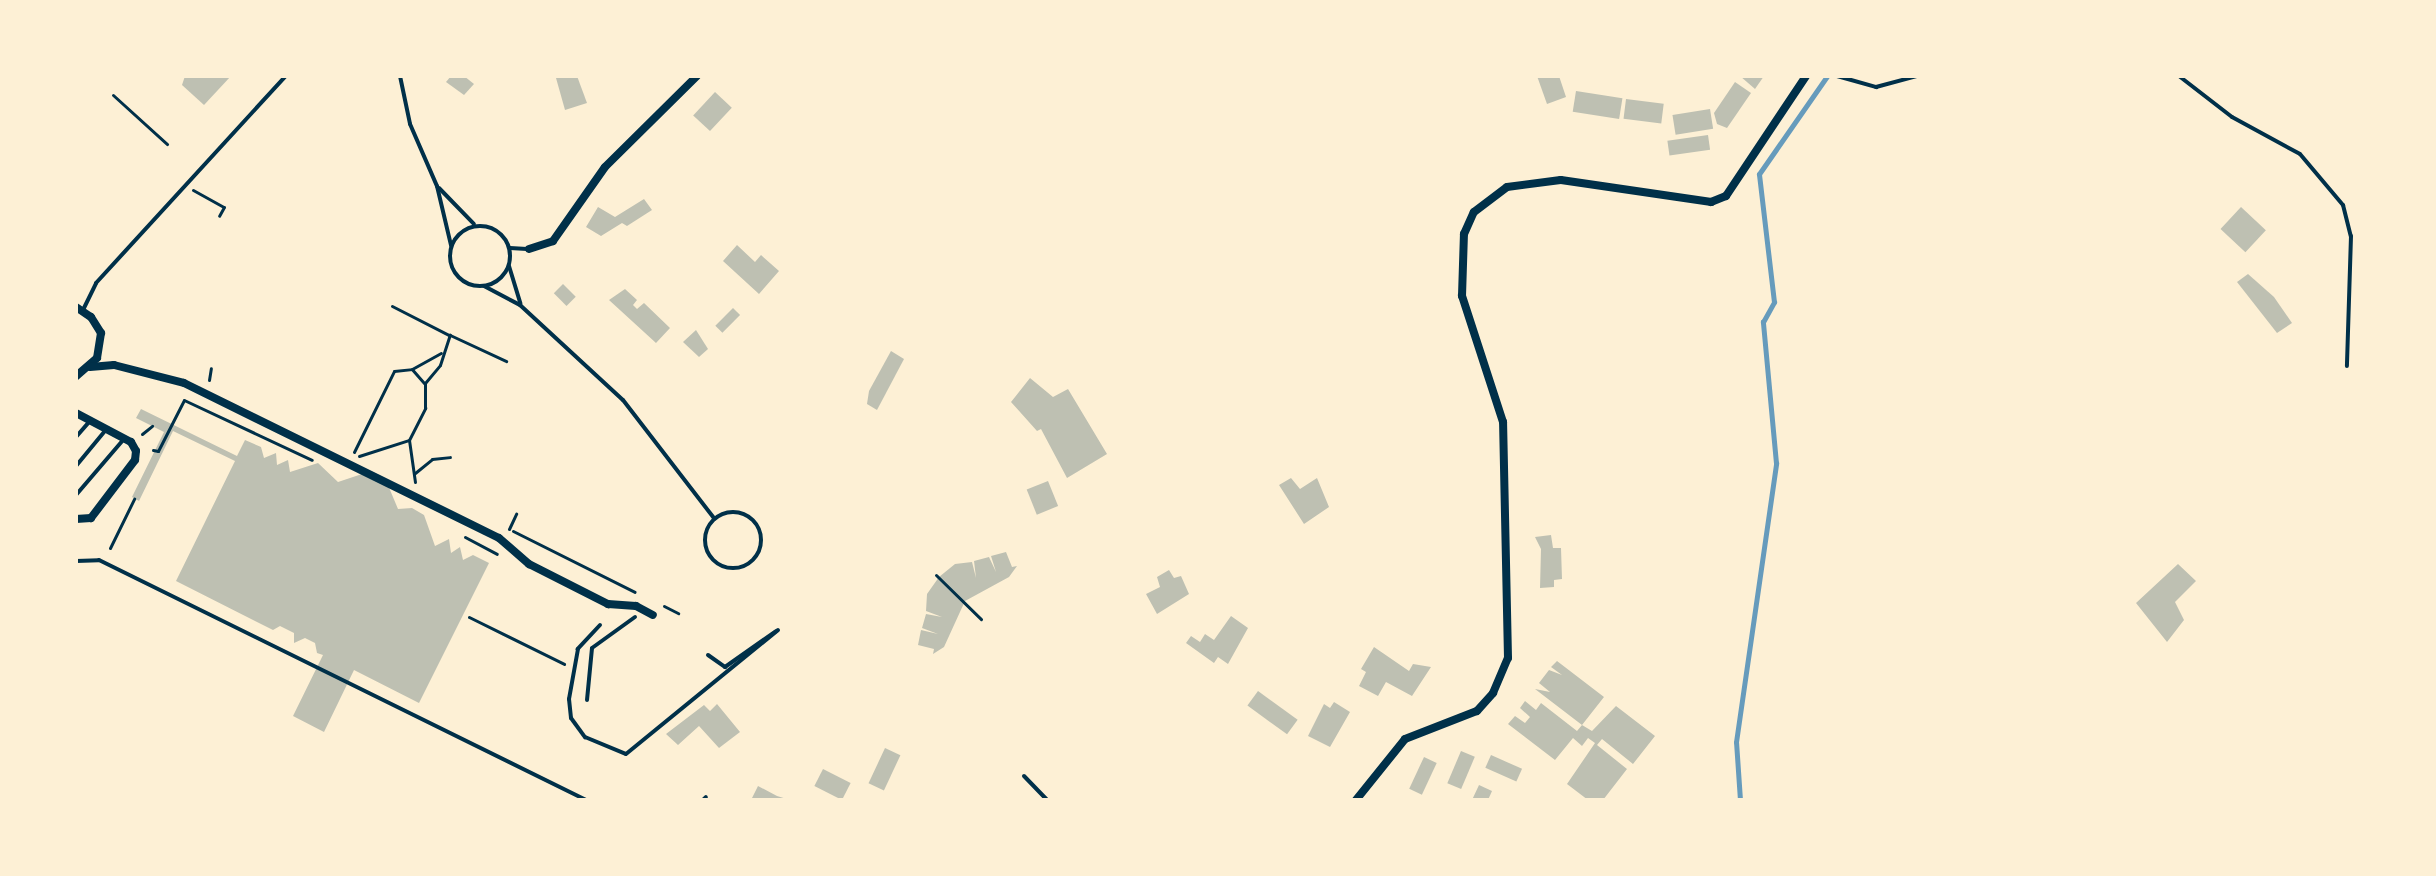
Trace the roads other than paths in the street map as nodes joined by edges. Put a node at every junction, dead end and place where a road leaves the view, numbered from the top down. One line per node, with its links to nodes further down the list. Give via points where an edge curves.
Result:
1 (286, 76): 16 (lane, via 185,182)
2 (400, 76): 8 (lane, via 410,124)
3 (697, 76): 12 (street, via 605,167 553,241)
4 (1806, 76): 38 (street, via 1726,196 1711,202 1561,180 1507,187 1474,212 1464,234 1462,296 1503,422 1508,658 1493,693 1477,711 1405,739)
5 (1837, 76): 6 (lane, via 1876,87)
6 (1917, 76)
7 (2179, 76): 17 (lane, via 2232,117 2300,154 2330,183 2343,205 2351,236)
8 (437, 186): 9 (lane); 10 (lane)
9 (475, 225): 10 (lane, via 463,231); 11 (lane, via 498,232)
10 (452, 248): 14 (lane, via 457,275)
11 (510, 248): 12 (lane); 13 (lane)
12 (529, 249)
13 (509, 266): 14 (lane, via 498,280); 15 (lane)
14 (484, 286): 15 (lane)
15 (520, 305): 27 (lane, via 623,400)
16 (79, 308): 18 (street, via 101,333)
17 (2347, 366)
18 (90, 367): 19 (street); 30 (street, via 114,365 184,383 499,538 529,564 608,604 636,606)
19 (76, 376)
20 (76, 413): 21 (street)
21 (90, 421): 22 (street); 23 (lane)
22 (106, 429): 24 (street); 25 (lane)
23 (76, 437)
24 (124, 439): 26 (lane); 28 (street, via 136,451 135,460 91,518)
25 (76, 466)
26 (76, 495)
27 (714, 518): 27 (lane, via 705,539 713,560 733,567 752,560 761,540 756,524 735,512)
28 (76, 519)
29 (76, 561): 36 (lane, via 99,560)
30 (653, 615)
31 (635, 617): 34 (lane, via 592,648)
32 (600, 625): 33 (lane, via 578,649 571,718 585,737 626,754 772,641 778,630 725,667)
33 (708, 655)
34 (587, 700)
35 (1024, 776): 37 (lane)
36 (586, 800)
37 (1047, 800)
38 (1356, 800)

